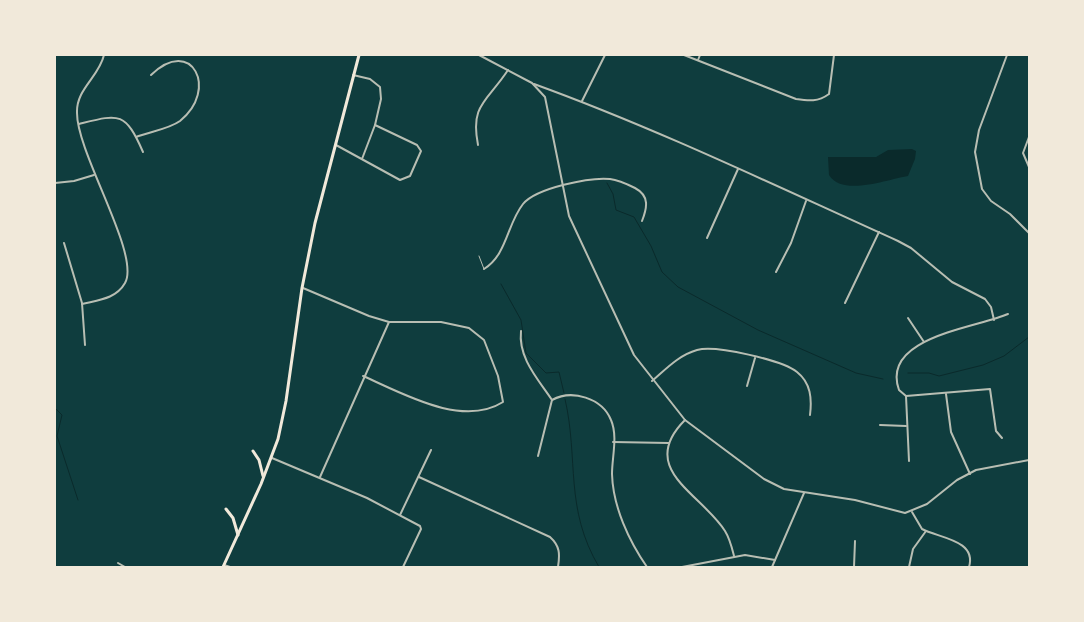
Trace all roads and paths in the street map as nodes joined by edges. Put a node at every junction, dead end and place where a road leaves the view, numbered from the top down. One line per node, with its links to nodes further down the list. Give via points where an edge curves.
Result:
1 (104, 55): 15 (street, via 80,95)
2 (359, 55): 12 (main road)
3 (479, 55): 10 (street)
4 (605, 55): 14 (street)
5 (684, 55): 9 (street)
6 (700, 55): 9 (street)
7 (834, 55): 9 (street, via 829,94 810,101 796,99)
8 (1007, 55): 31 (street, via 979,130 975,152 982,188 991,201)
9 (698, 60)
10 (508, 70): 13 (street); 20 (street, via 478,110 475,128)
11 (152, 75): 17 (street, via 166,62 181,61 198,73 200,88 179,122)
12 (353, 75): 16 (street, via 370,79 380,87 382,100); 19 (main road)
13 (532, 83): 14 (street); 27 (street, via 545,97)
14 (582, 102): 24 (street)
15 (78, 124): 17 (street, via 114,117 127,123); 25 (street)
16 (375, 125): 22 (street); 22 (street, via 417,145 421,156 410,176 402,180)
17 (136, 137): 21 (street)
18 (1029, 138): 23 (street, via 1024,153)
19 (335, 145): 22 (street); 37 (main road)
20 (478, 145)
21 (143, 152)
22 (362, 159)
23 (1029, 167)
24 (738, 169): 28 (street); 32 (street)
25 (94, 175): 26 (street, via 74,182); 39 (street, via 110,208 128,265 128,276 109,298)
26 (55, 183)
27 (563, 186): 29 (street, via 604,179 631,186 642,194 647,203); 35 (street, via 536,195 523,204 496,259); 49 (street, via 569,216 634,355)
28 (806, 201): 30 (street); 36 (street, via 791,243)
29 (642, 221)
30 (879, 232): 38 (street); 42 (street, via 911,248 952,282 979,294 990,307)
31 (1029, 233)
32 (707, 238)
33 (64, 243): 39 (street)
34 (479, 256): 35 (lane)
35 (484, 269)
36 (776, 272)
37 (302, 288): 43 (street); 64 (main road, via 286,401)
38 (845, 303)
39 (82, 304): 46 (street)
40 (1008, 314): 42 (street)
41 (908, 318): 45 (street)
42 (994, 320): 45 (street)
43 (389, 322): 48 (street); 48 (street, via 441,322 477,333 484,340 498,376 502,402 484,410 448,410)
44 (521, 331): 53 (street, via 519,343 522,352)
45 (924, 342): 52 (street, via 906,354 898,369 896,384)
46 (85, 345)
47 (755, 358): 49 (street, via 720,349 698,350 678,359); 50 (street); 54 (street, via 789,367 798,373 810,392)
48 (363, 376): 70 (street)
49 (652, 380): 55 (street)
50 (747, 386)
51 (946, 394): 52 (street); 58 (street, via 990,389 996,431); 67 (street, via 951,432)
52 (906, 396): 57 (street)
53 (552, 400): 59 (street, via 577,395 601,407 611,420); 63 (street)
54 (810, 415)
55 (685, 420): 60 (street); 71 (street, via 764,479 784,489)
56 (880, 424): 57 (street)
57 (906, 426): 66 (street)
58 (1002, 438)
59 (614, 442): 60 (street); 86 (street, via 612,477 623,523)
60 (669, 443): 78 (street, via 668,459 672,473 725,530)
61 (430, 450): 68 (street)
62 (254, 451): 69 (main road, via 260,460)
63 (538, 456)
64 (272, 458): 69 (main road); 70 (street)
65 (1029, 460): 67 (street)
66 (909, 461)
67 (970, 474): 73 (street)
68 (419, 477): 74 (street); 85 (street, via 550,537 560,550)
69 (264, 478): 76 (main road)
70 (320, 478): 74 (street)
71 (804, 493): 73 (street, via 854,499 897,512); 79 (street)
72 (226, 509): 76 (main road, via 233,518)
73 (912, 512): 75 (street)
74 (400, 515): 84 (street, via 421,529)
75 (926, 531): 90 (street, via 913,549); 91 (street, via 962,545 969,554)
76 (238, 535): 81 (main road)
77 (854, 541): 89 (street)
78 (734, 556): 79 (street); 87 (street)
79 (775, 560): 88 (street)
80 (118, 563): 82 (street)
81 (224, 566): 83 (street)
82 (125, 567)
83 (230, 567)
84 (403, 567)
85 (558, 567)
86 (647, 567)
87 (682, 567)
88 (772, 567)
89 (854, 567)
90 (909, 567)
91 (969, 567)

